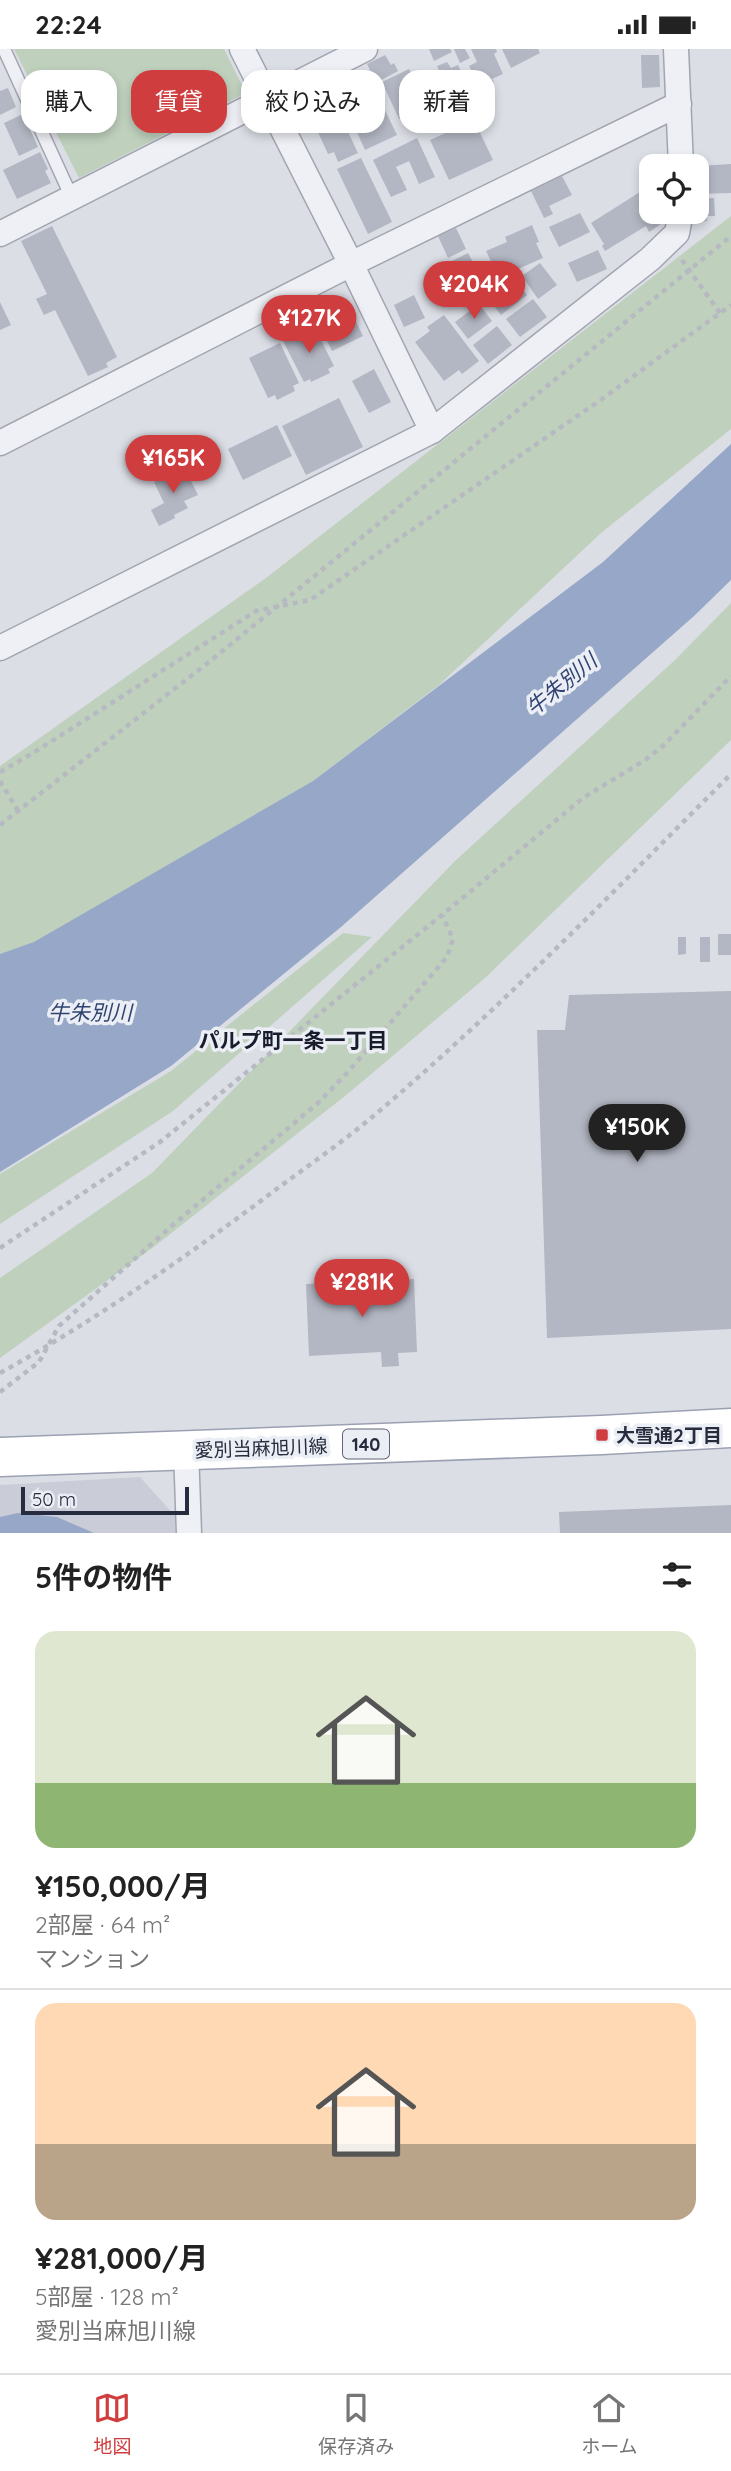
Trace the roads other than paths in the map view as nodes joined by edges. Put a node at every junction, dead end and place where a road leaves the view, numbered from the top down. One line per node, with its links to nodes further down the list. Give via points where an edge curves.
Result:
1 (4, 49): 11 (lane)
2 (242, 49): 5 (street)
3 (365, 49): 6 (street)
4 (676, 49): 7 (street)
5 (253, 70)
6 (322, 70)
7 (678, 104): 10 (street); 14 (street)
8 (241, 110): 11 (street)
9 (285, 133): 14 (street)
10 (680, 154)
11 (72, 198): 13 (street)
12 (679, 224): 15 (street, via 677,233 650,259)
13 (0, 234)
14 (351, 264): 15 (street); 16 (street)
15 (432, 431): 17 (street)
16 (0, 443)
17 (0, 648)
18 (731, 1427): 19 (main road, 愛別当麻旭川線 / 140)
19 (186, 1450): 20 (main road, 愛別当麻旭川線 / 140); 21 (street)
20 (0, 1457)
21 (189, 1533)

